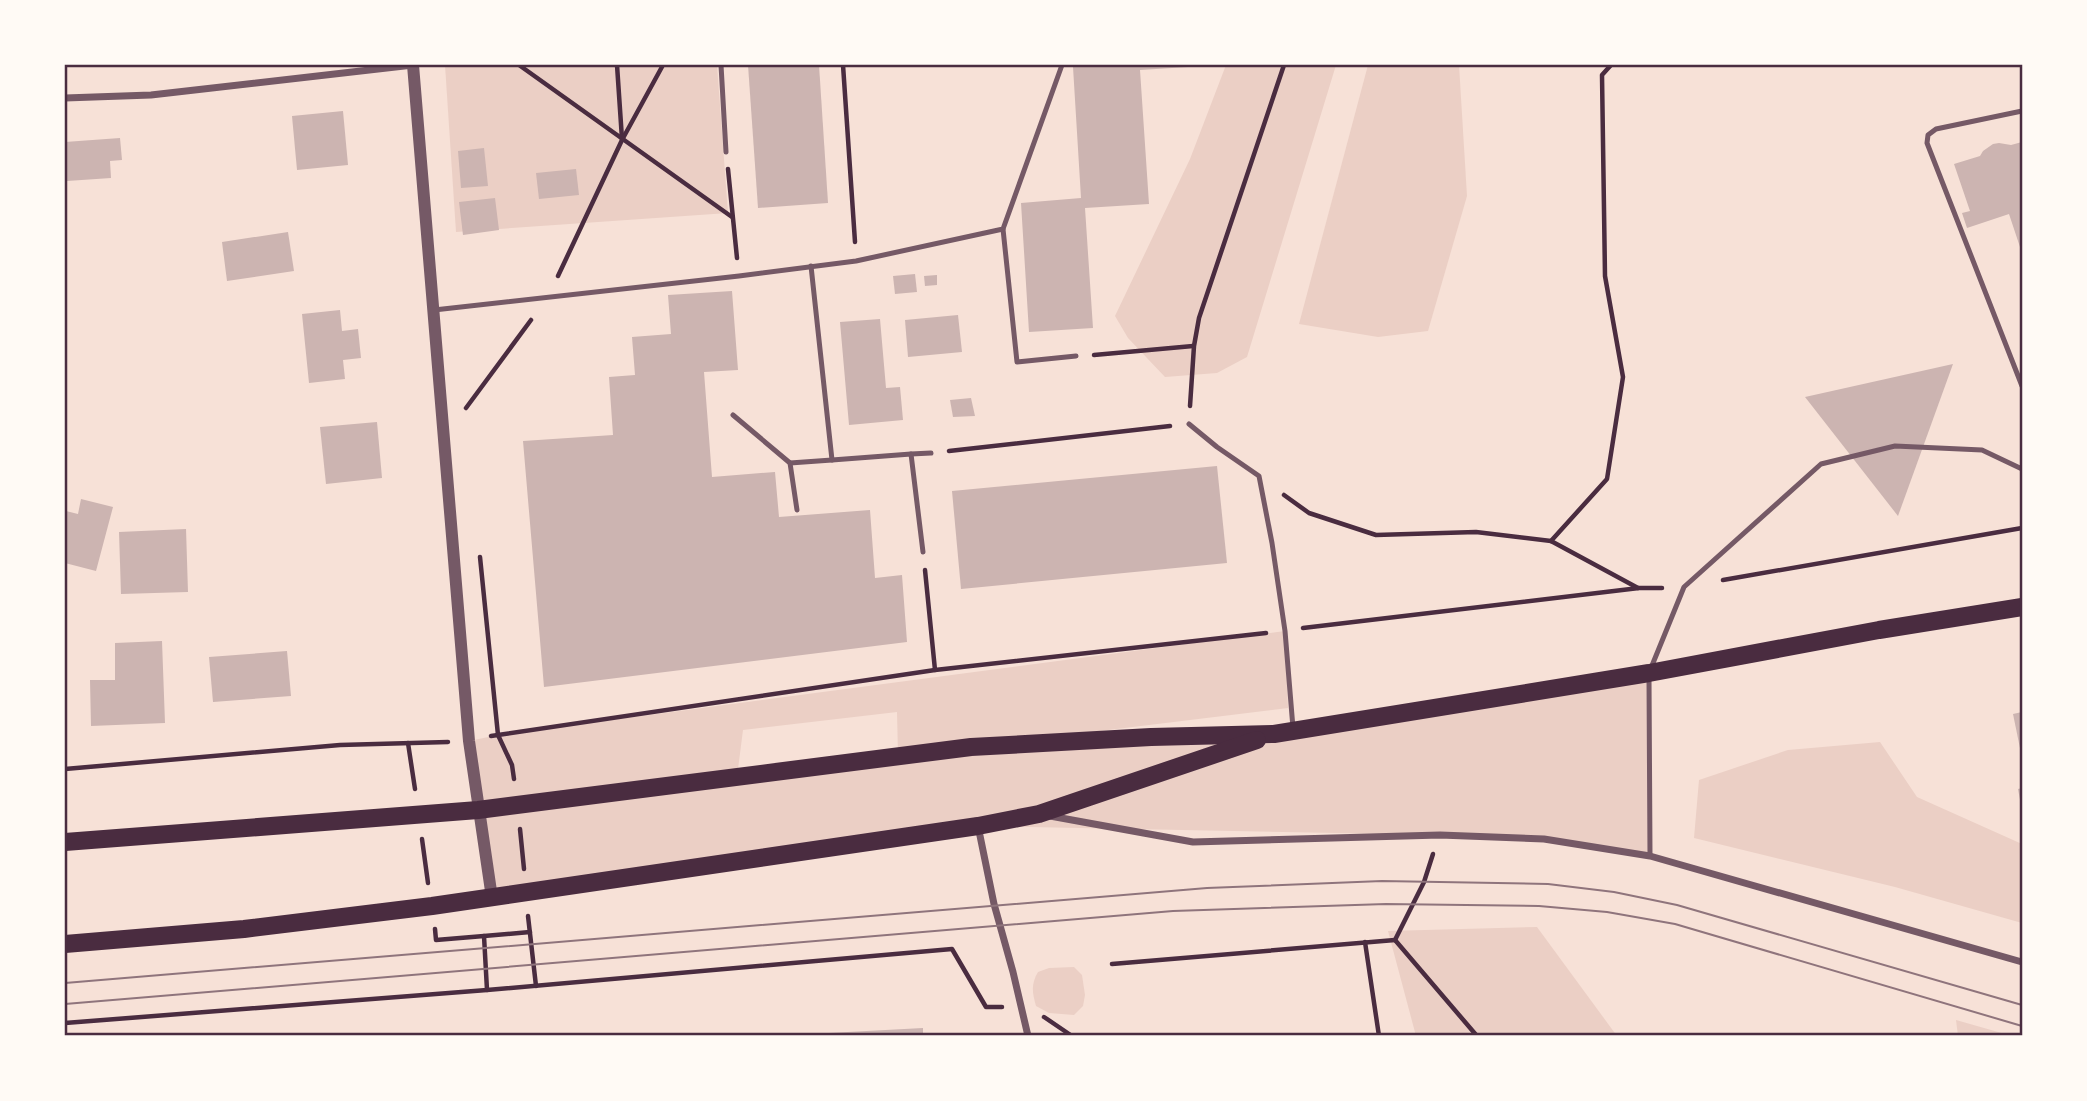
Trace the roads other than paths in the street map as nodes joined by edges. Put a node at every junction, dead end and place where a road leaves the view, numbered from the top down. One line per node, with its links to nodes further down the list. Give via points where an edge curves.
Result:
1 (413, 65): 4 (street, via 151,95); 9 (street)
2 (720, 65): 6 (lane)
3 (1062, 65): 7 (lane)
4 (65, 98)
5 (2022, 111): 11 (lane, via 1936,129 1927,143)
6 (726, 152)
7 (1003, 229): 8 (lane, via 856,261); 10 (lane, via 1017,362)
8 (811, 266): 9 (lane); 16 (lane)
9 (434, 310): 25 (street)
10 (1076, 356)
11 (2022, 386)
12 (733, 415): 17 (lane)
13 (1189, 424): 23 (lane, via 1259,476 1285,631)
14 (931, 453): 15 (lane)
15 (911, 454): 16 (lane); 20 (lane)
16 (832, 460): 17 (lane)
17 (790, 463): 19 (lane)
18 (2022, 469): 22 (lane, via 1982,450 1895,446 1821,464 1684,587)
19 (797, 510)
20 (923, 552)
21 (2022, 607): 22 (main road)
22 (1649, 673): 23 (main road); 29 (lane)
23 (1293, 731): 24 (main road)
24 (1274, 734): 25 (main road, via 971,747); 26 (main road)
25 (478, 810): 28 (main road); 30 (street)
26 (1039, 814): 27 (main road); 29 (street, via 1193,842 1440,835 1544,839)
27 (978, 826): 30 (main road); 33 (street)
28 (65, 842)
29 (1650, 856): 32 (street)
30 (492, 898): 31 (main road, via 244,929)
31 (65, 944)
32 (2022, 962)
33 (1028, 1036)

